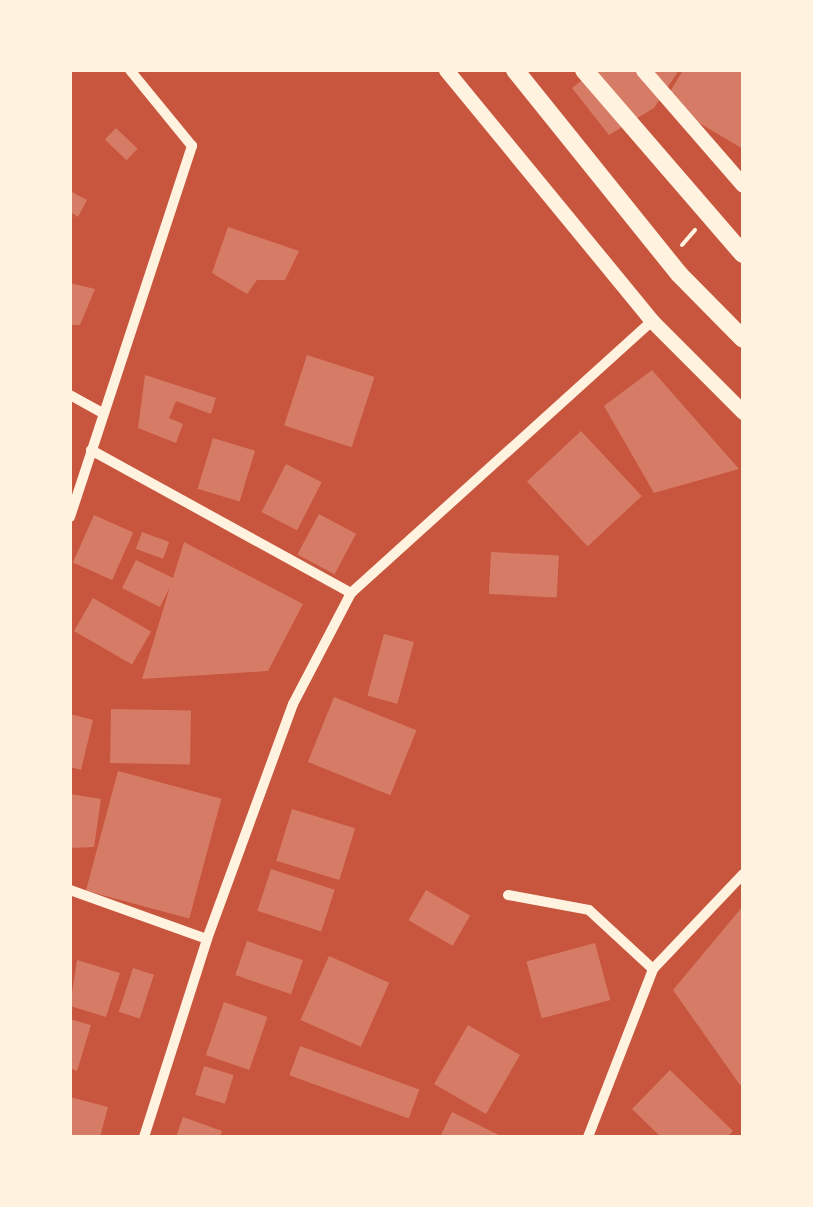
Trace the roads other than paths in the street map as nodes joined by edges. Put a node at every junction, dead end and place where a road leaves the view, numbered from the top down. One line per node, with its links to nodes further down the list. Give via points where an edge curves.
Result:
1 (130, 70): 12 (street, via 192,146)
2 (446, 70): 8 (main road)
3 (516, 70): 9 (highway, via 679,274)
4 (584, 70): 7 (highway)
5 (643, 70): 6 (main road)
6 (743, 185)
7 (743, 254)
8 (652, 322): 11 (main road); 15 (street)
9 (743, 339)
10 (70, 396): 12 (street)
11 (743, 412)
12 (102, 414): 13 (street)
13 (92, 450): 14 (street); 15 (street)
14 (70, 518)
15 (351, 593): 19 (street, via 292,704)
16 (743, 874): 20 (street)
17 (70, 890): 19 (street)
18 (508, 895): 20 (street, via 589,910)
19 (206, 939): 21 (street)
20 (653, 969): 22 (street)
21 (144, 1137)
22 (588, 1137)

